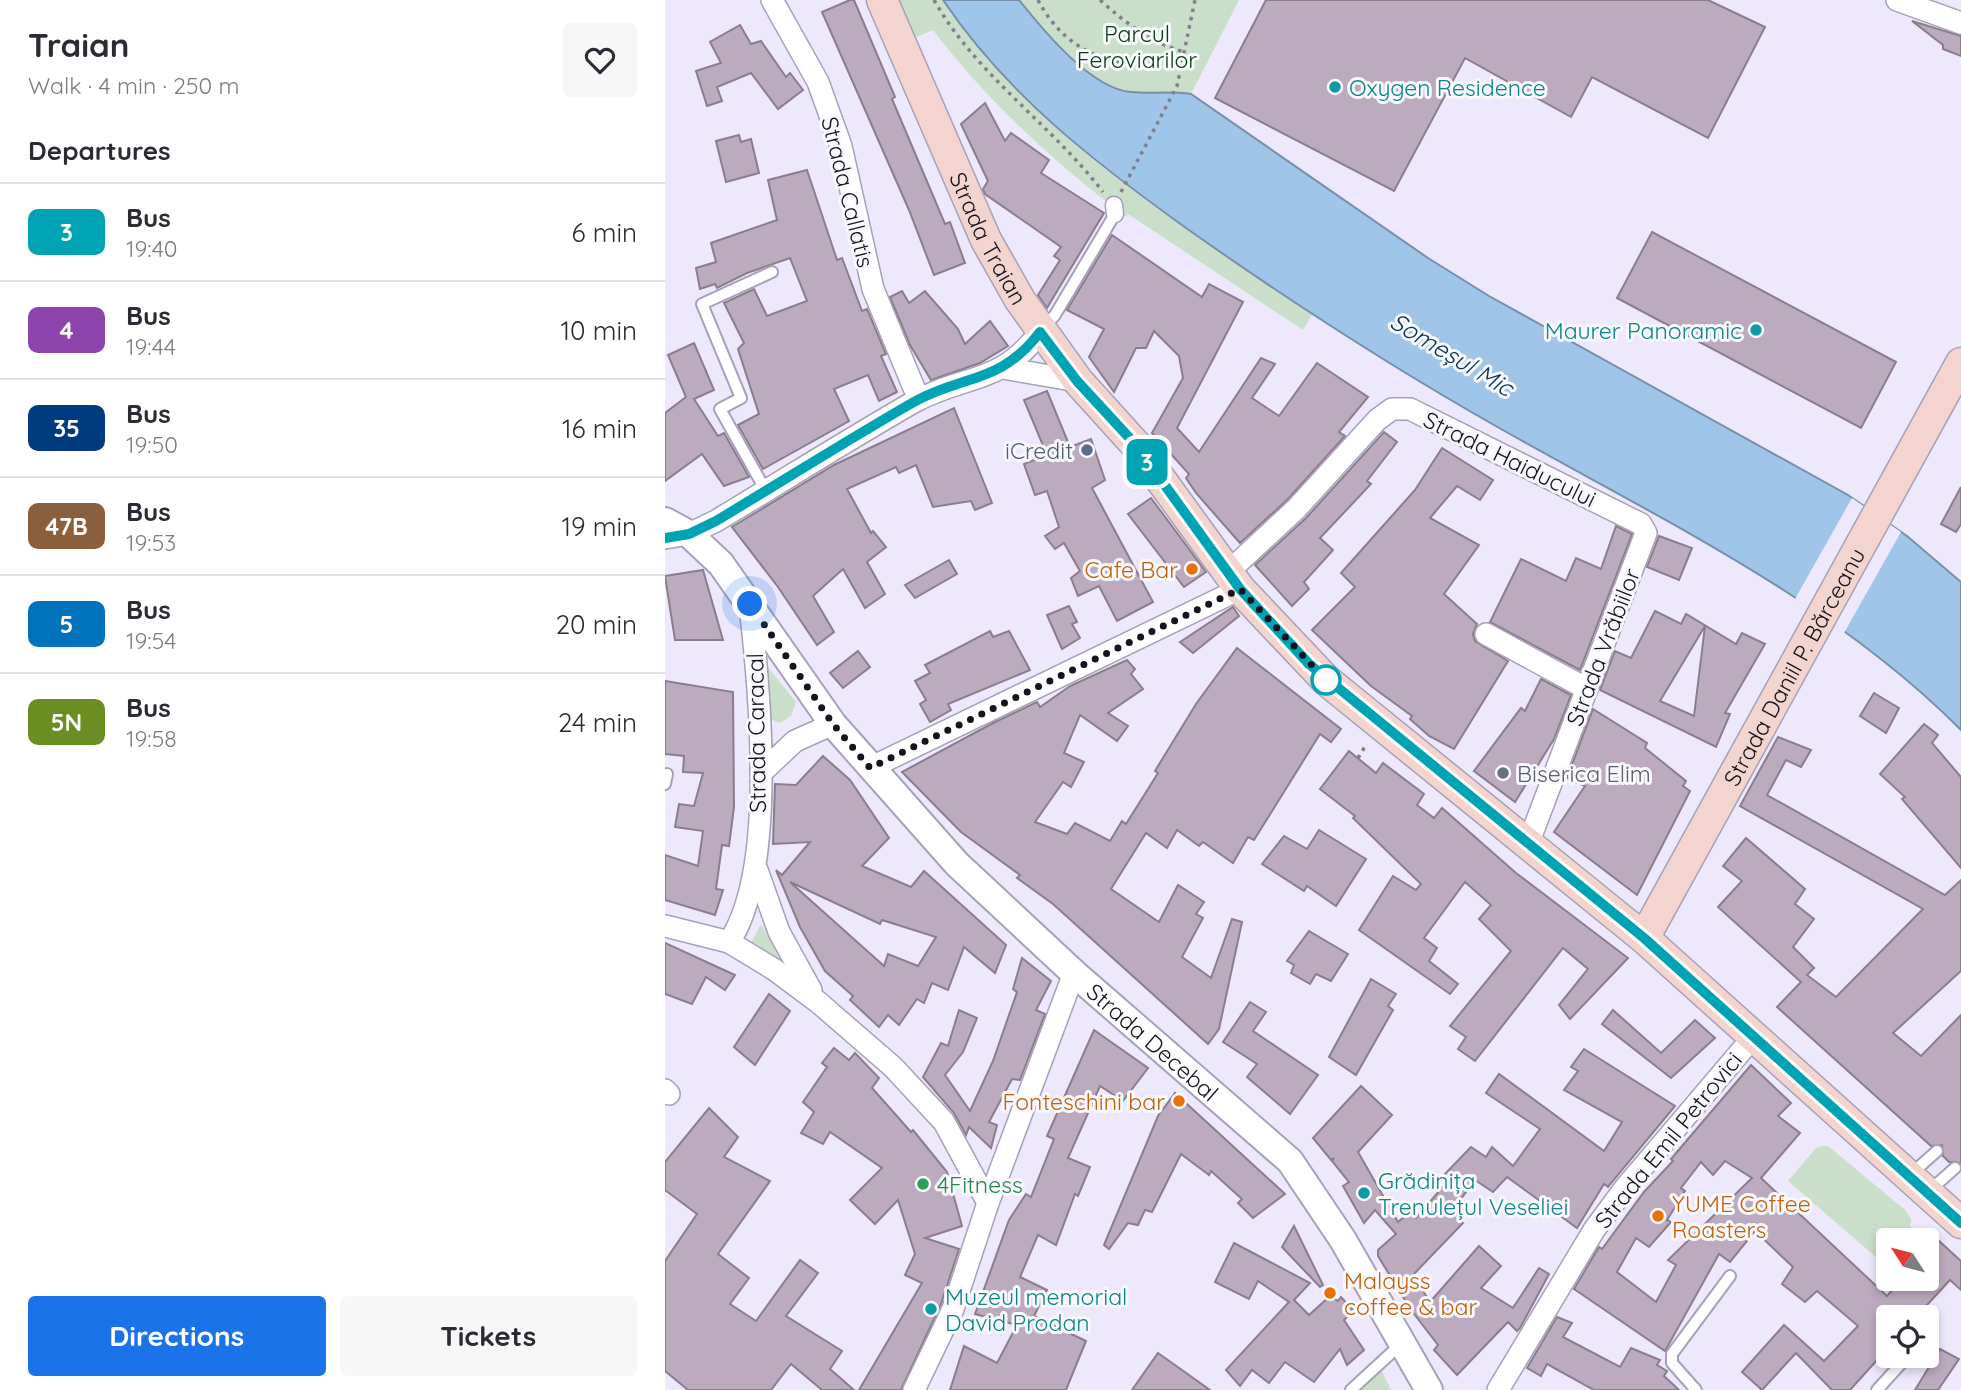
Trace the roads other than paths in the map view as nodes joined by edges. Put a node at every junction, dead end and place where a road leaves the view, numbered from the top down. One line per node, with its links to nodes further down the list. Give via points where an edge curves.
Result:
1 (772, 0): 11 (street, Strada Callatis, via 818,82 841,146 873,289)
2 (883, 0): 7 (main road, Strada Traian, via 986,240)
3 (1897, 0): 4 (street)
4 (1961, 23)
5 (1116, 206): 7 (lane, via 1055,315)
6 (772, 272): 13 (lane, via 702,304 741,398 720,409)
7 (1040, 332): 9 (street); 10 (main road, Strada Traian)
8 (1961, 363): 12 (main road, Strada Daniil P. Bărceanu)
9 (1003, 368): 10 (street); 13 (street, via 916,401)
10 (1077, 381): 17 (main road, Strada Traian, via 1135,444)
11 (913, 388)
12 (1953, 398): 27 (main road, Strada Daniil P. Bărceanu, via 1878,517)
13 (766, 491): 16 (street)
14 (665, 522): 16 (street, Strada Decebal)
15 (1645, 529): 17 (street, Strada Haiducului, via 1410,409 1392,410 1377,420); 20 (street, Strada Vrăbiilor)
16 (677, 536): 18 (street, Strada Decebal, via 721,564)
17 (1234, 581): 22 (street, Strada Haiducului); 24 (main road, Strada Traian, via 1326,680)
18 (750, 604): 21 (street, Strada Decebal); 23 (street, Strada Caracal)
19 (1486, 634): 20 (street)
20 (1587, 689): 24 (street, Strada Vrăbiilor)
21 (833, 724): 22 (street, Strada Decebal); 23 (street, via 795,741)
22 (870, 768): 29 (street, Strada Decebal, via 957,864)
23 (761, 773): 25 (street, Strada Caracal)
24 (1528, 844): 27 (main road, Strada Traian)
25 (755, 861): 28 (street, Strada Caracal, via 748,906); 30 (street, Strada Caracal, via 779,932)
26 (665, 926): 28 (street)
27 (1644, 938): 31 (main road, Strada Traian)
28 (729, 942): 30 (street, Strada Caracal)
29 (1074, 973): 35 (street); 38 (street, Strada Decebal, via 1290,1161 1343,1240)
30 (818, 1002): 35 (street, Strada Caracal, via 893,1067 944,1122)
31 (1754, 1036): 34 (main road, Strada Traian); 43 (street, Strada Emil Petrovici, via 1594,1230)
32 (1937, 1151): 34 (lane)
33 (1955, 1168): 34 (lane)
34 (1918, 1185): 36 (main road, Strada Traian)
35 (988, 1203): 40 (street, via 953,1309)
36 (1961, 1223)
37 (1730, 1276): 44 (lane, via 1672,1354 1672,1363)
38 (1401, 1344): 41 (lane); 42 (street, Strada Decebal)
39 (1897, 1368): 45 (lane)
40 (913, 1390)
41 (1351, 1390)
42 (1429, 1390)
43 (1498, 1390)
44 (1696, 1390)
45 (1877, 1390)

